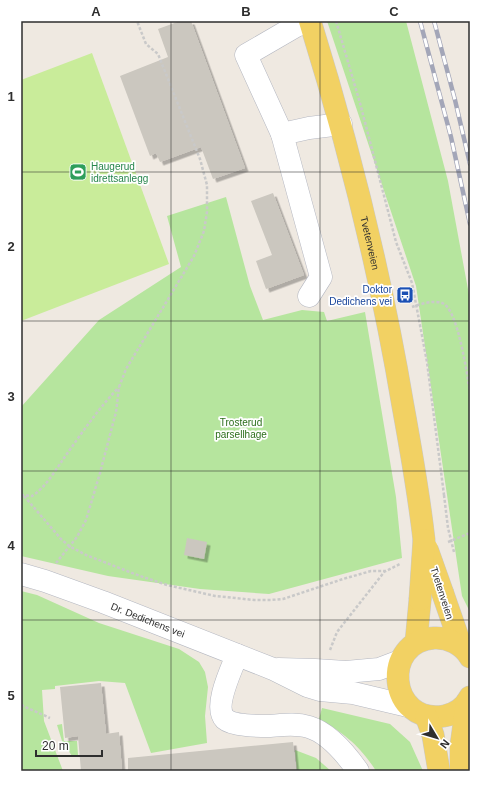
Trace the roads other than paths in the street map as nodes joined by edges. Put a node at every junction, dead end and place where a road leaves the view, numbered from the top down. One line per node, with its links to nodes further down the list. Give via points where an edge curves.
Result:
1 (309, 21): 2 (main road, Tvetenveien); 3 (street, via 246,55)
2 (341, 124): 3 (street); 5 (main road, Tvetenveien, via 390,332)
3 (282, 134): 4 (street, via 321,277)
4 (309, 296)
5 (424, 540): 7 (main road, Tvetenveien, bridge); 8 (main road, Tvetenveien, bridge)
6 (21, 574): 9 (street, Dr. Dedichens vei, via 103,602)
7 (416, 643): 8 (main road, via 434,638 448,640); 10 (main road)
8 (465, 652)
9 (237, 655): 11 (street, Dr. Dedichens vei); 14 (street, via 220,700 225,719 235,724 296,724 311,727 326,736)
10 (400, 661): 11 (street, Dr. Dedichens vei, via 379,669 346,672); 13 (main road, via 397,685 401,696)
11 (273, 669): 13 (street, Dr. Dedichens vei, via 320,690 354,693)
12 (469, 700): 13 (main road, via 449,715 437,717); 16 (main road)
13 (417, 711): 15 (main road, via 433,734)
14 (358, 771)
15 (439, 771)
16 (461, 771)

